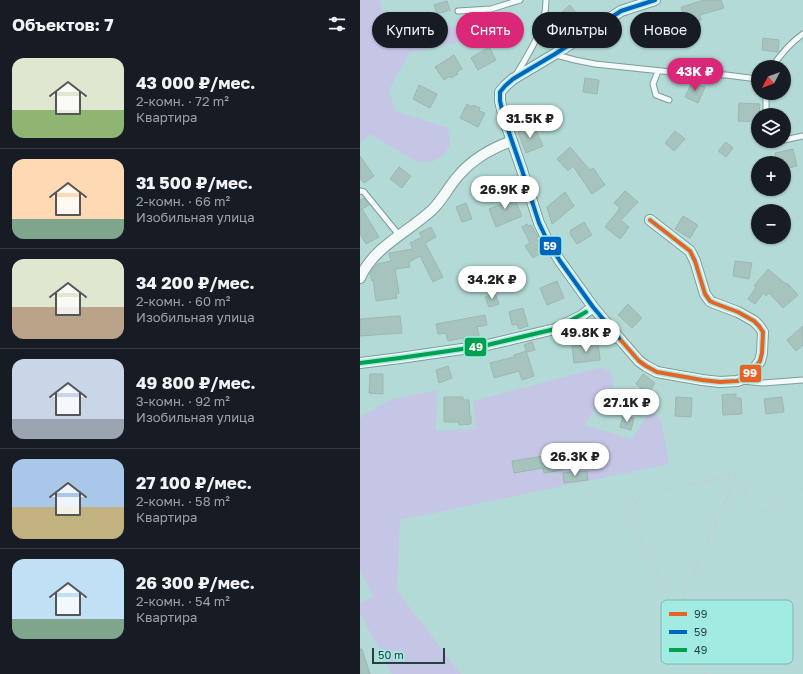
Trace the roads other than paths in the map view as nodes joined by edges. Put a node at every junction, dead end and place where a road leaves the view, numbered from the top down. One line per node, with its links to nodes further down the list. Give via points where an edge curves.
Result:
1 (520, 0): 4 (lane, via 491,9)
2 (546, 0): 10 (lane, via 542,25)
3 (652, 0): 6 (street, via 621,11)
4 (458, 11)
5 (803, 34): 7 (lane, via 793,41)
6 (555, 54): 8 (lane, via 595,64); 10 (street)
7 (777, 60)
8 (658, 71): 9 (lane); 11 (lane, via 653,84 656,94)
9 (751, 78)
10 (513, 79): 14 (street, via 500,92 500,102)
11 (670, 100)
12 (803, 136): 13 (lane)
13 (791, 139)
14 (512, 141): 18 (street, via 481,155 458,175 433,209); 20 (street, via 539,223 548,242)
15 (360, 187): 16 (lane)
16 (362, 192): 18 (lane)
17 (650, 220): 25 (street, via 690,251 705,294 710,300 754,321 763,332 760,361 750,374)
18 (399, 235): 19 (street, via 378,252)
19 (360, 278)
20 (593, 307): 21 (street); 22 (street)
21 (555, 329): 22 (street); 23 (street, via 483,346)
22 (619, 338): 25 (street, via 639,360 657,372 702,380)
23 (360, 362)
24 (803, 380): 25 (lane, via 763,383)
25 (737, 381)

